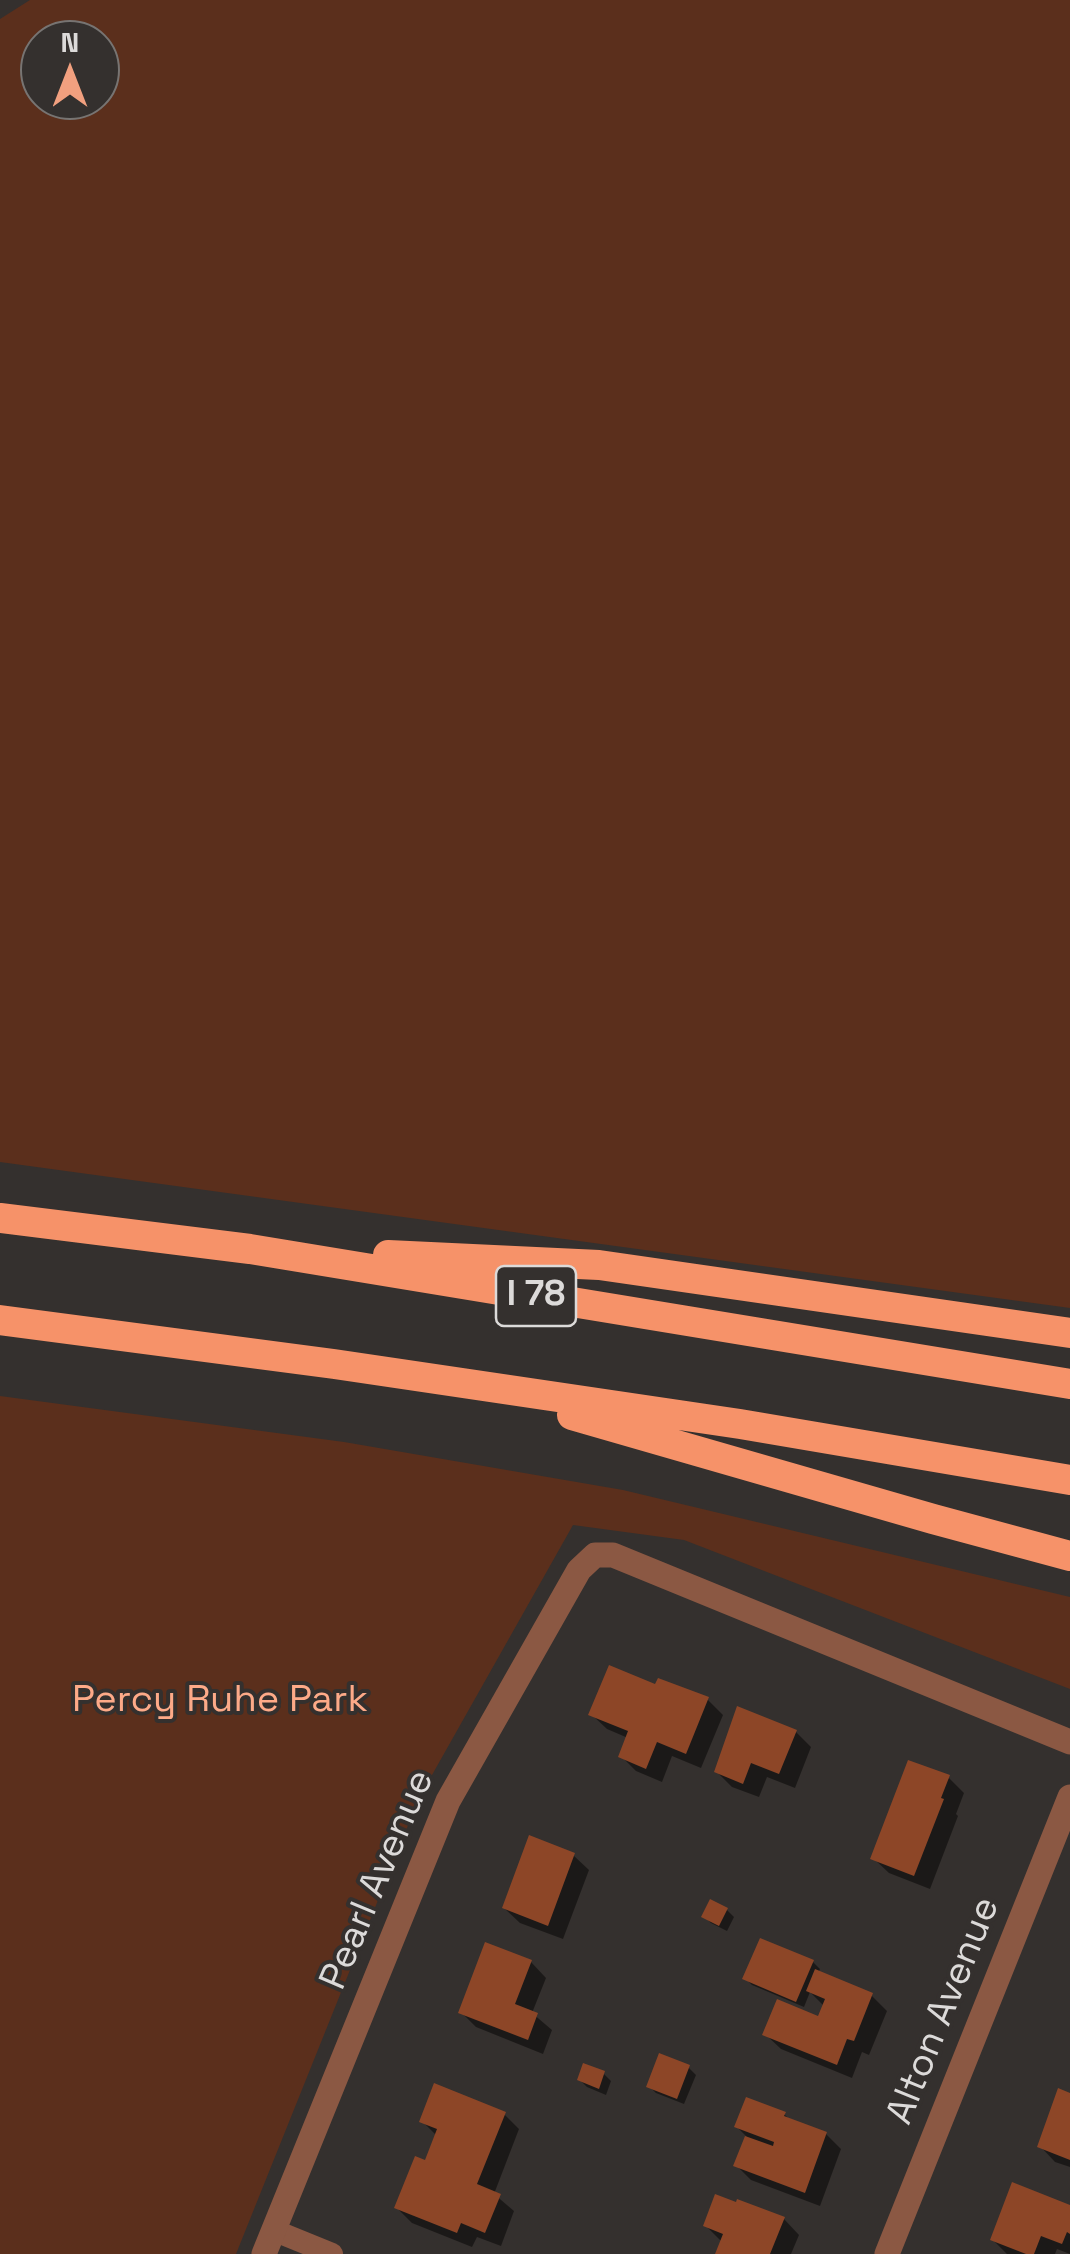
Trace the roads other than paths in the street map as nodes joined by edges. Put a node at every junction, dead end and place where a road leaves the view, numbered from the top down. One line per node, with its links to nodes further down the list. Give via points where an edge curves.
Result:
1 (0, 1218): 2 (highway, I 78)
2 (250, 1249): 4 (highway, via 600,1265); 6 (highway, I 78)
3 (0, 1320): 5 (highway)
4 (1070, 1334)
5 (454, 1382): 7 (highway); 8 (highway)
6 (1070, 1384)
7 (1070, 1480)
8 (1070, 1556)
9 (1070, 1742): 11 (street, Pearl Avenue, via 613,1554 595,1554 579,1570 448,1801)
10 (1070, 1797): 13 (street, Alton Avenue)
11 (268, 2242): 12 (lane)
12 (332, 2254)
13 (887, 2254)

